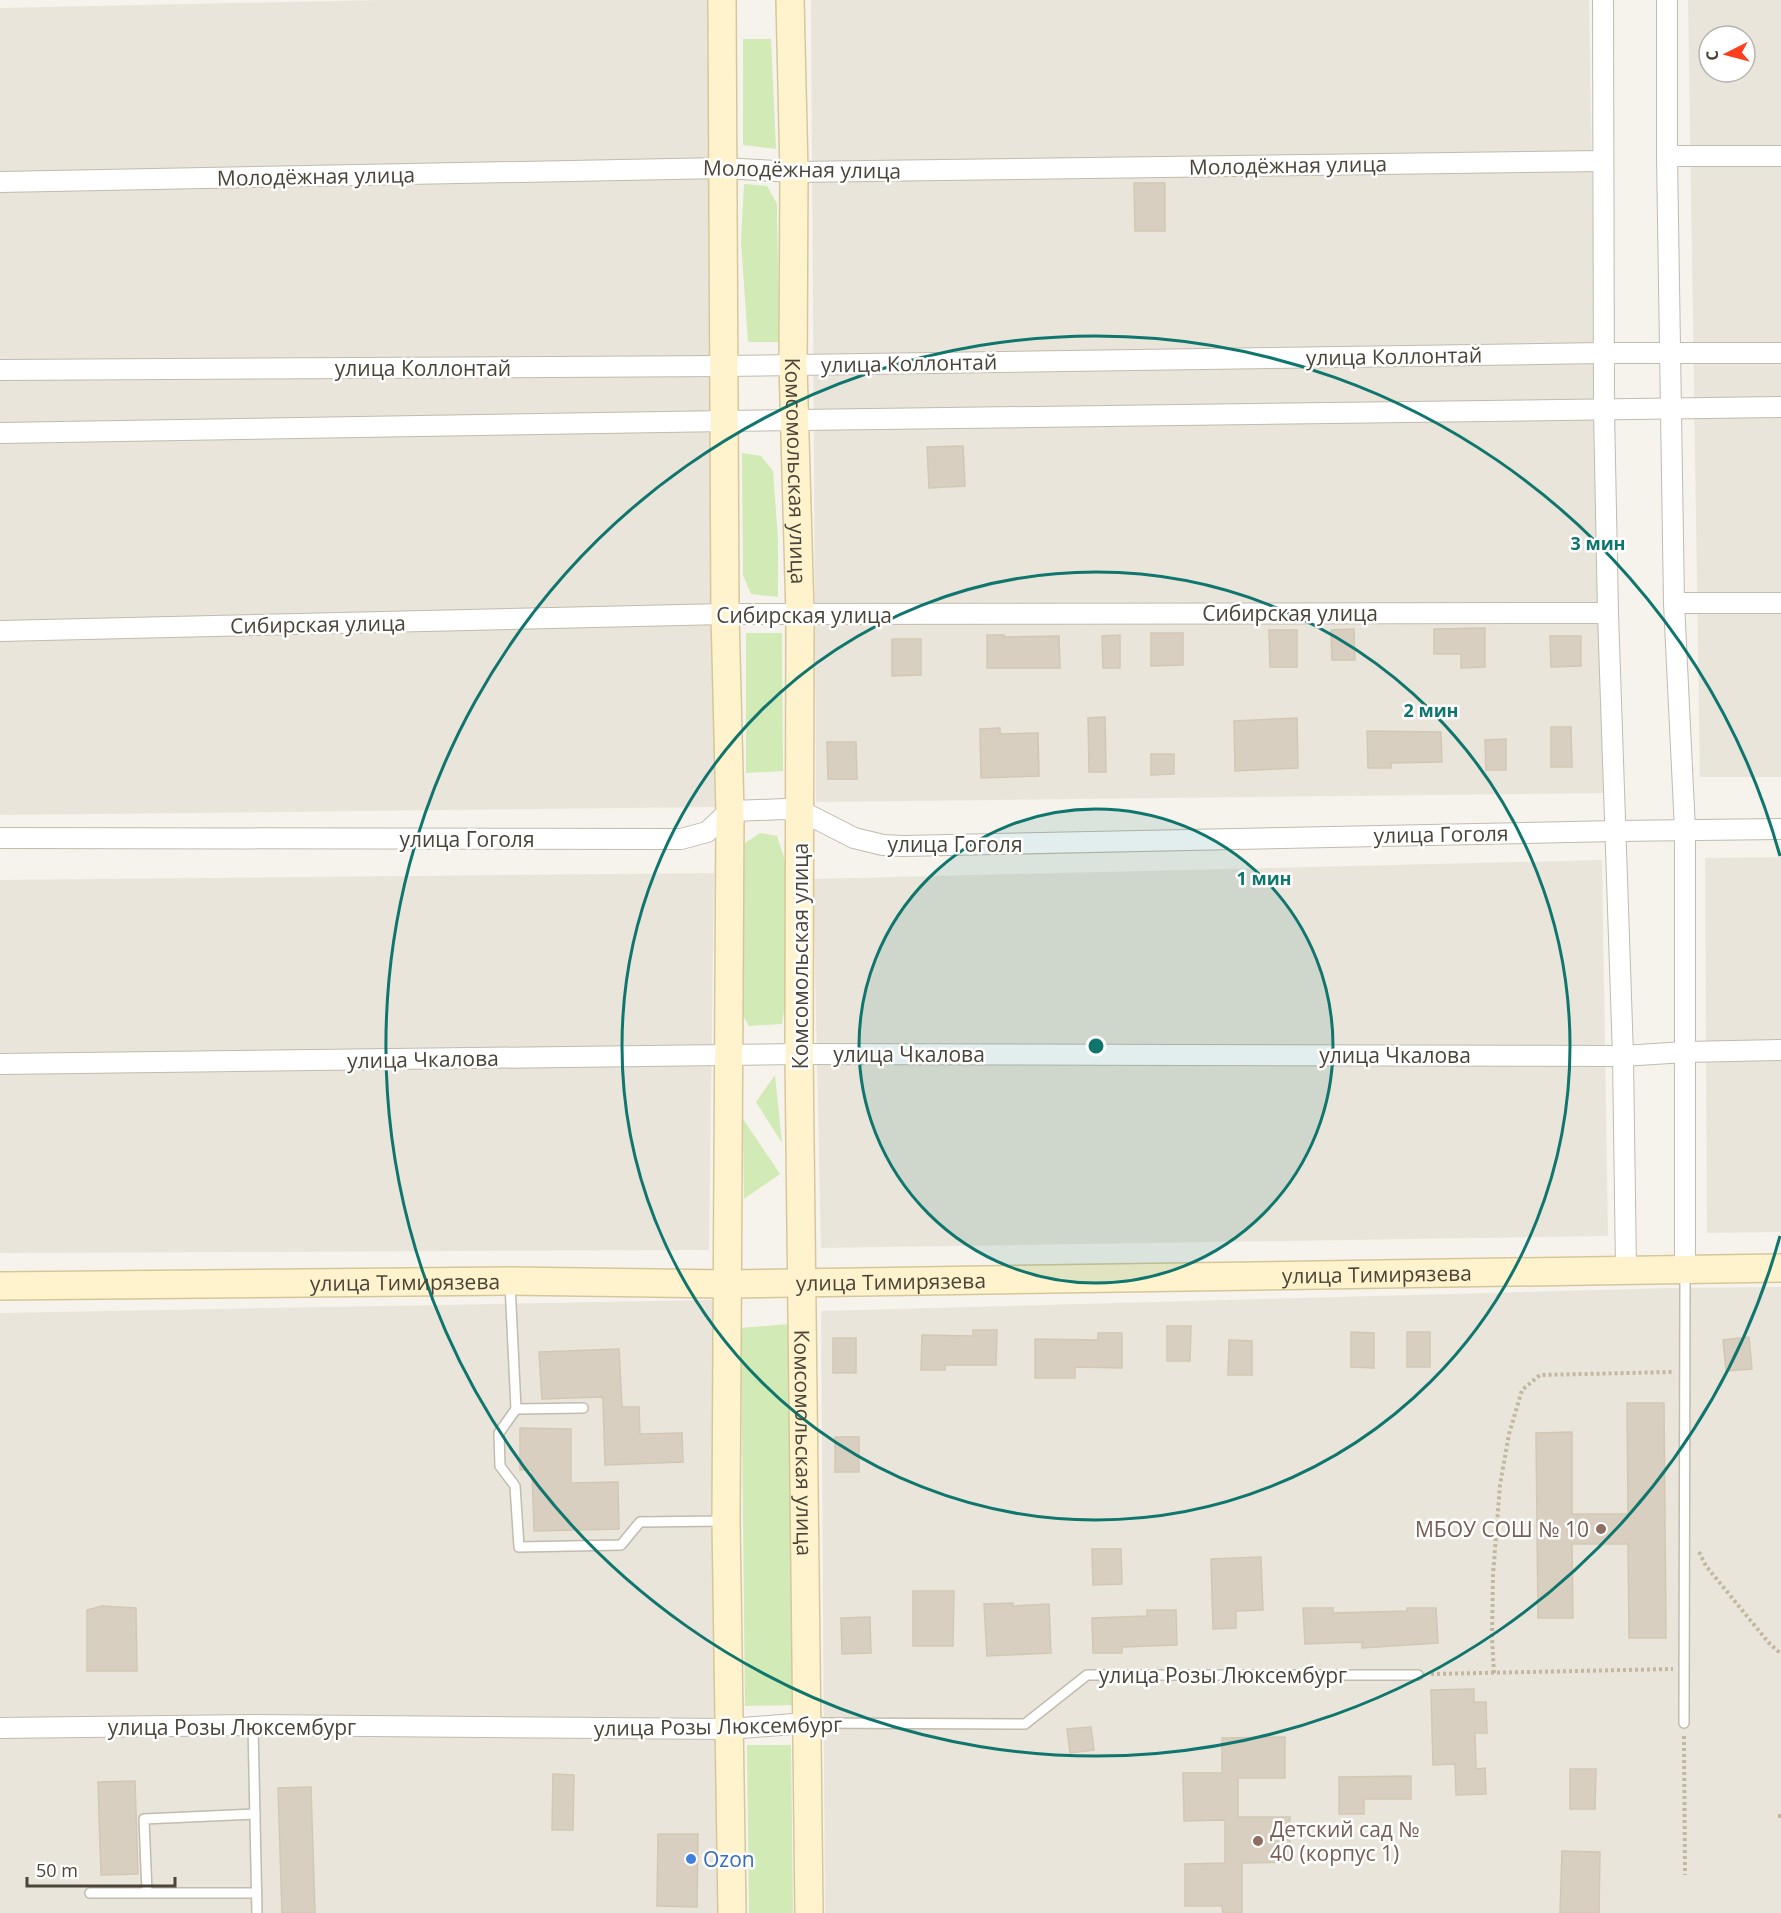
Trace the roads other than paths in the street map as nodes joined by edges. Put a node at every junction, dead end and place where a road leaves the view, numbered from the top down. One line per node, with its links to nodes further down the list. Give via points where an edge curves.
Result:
1 (722, 0): 8 (street)
2 (790, 0): 9 (street, Комсомольская улица)
3 (1603, 0): 7 (street)
4 (1667, 0): 5 (street)
5 (1667, 156): 6 (street); 13 (street)
6 (1781, 156)
7 (1603, 161): 9 (street, Молодёжная улица); 11 (street)
8 (722, 168): 9 (street, Молодёжная улица); 10 (street, Молодёжная улица); 15 (street)
9 (794, 172): 14 (street, Комсомольская улица)
10 (0, 182)
11 (1603, 353): 13 (street, улица Коллонтай); 14 (street, улица Коллонтай); 19 (street)
12 (1781, 353): 13 (street, улица Коллонтай)
13 (1670, 354): 18 (street)
14 (793, 365): 15 (street, улица Коллонтай); 20 (street, Комсомольская улица)
15 (724, 366): 16 (street, улица Коллонтай); 21 (street)
16 (0, 370)
17 (1781, 407): 18 (street)
18 (1671, 408): 19 (street); 23 (street)
19 (1604, 410): 20 (street); 25 (street)
20 (794, 420): 21 (street); 27 (street, Комсомольская улица)
21 (726, 421): 22 (street); 26 (street)
22 (0, 433)
23 (1674, 603): 24 (street); 32 (street)
24 (1781, 603)
25 (1608, 613): 27 (street, Сибирская улица); 33 (street)
26 (725, 614): 27 (street, Сибирская улица); 28 (street, Сибирская улица); 30 (street)
27 (800, 615): 29 (street, Комсомольская улица)
28 (0, 631)
29 (800, 812): 30 (street, улица Гоголя); 33 (street, улица Гоголя, via 854,838 903,846); 37 (street, Комсомольская улица)
30 (730, 813): 34 (street, улица Гоголя, via 707,832 681,839); 38 (street)
31 (1781, 829): 32 (street, улица Гоголя)
32 (1685, 830): 33 (street, улица Гоголя); 36 (street)
33 (1616, 831): 39 (street)
34 (0, 838)
35 (1781, 1050): 36 (street, улица Чкалова)
36 (1685, 1052): 39 (street, улица Чкалова); 41 (street)
37 (799, 1054): 38 (street, улица Чкалова); 39 (street, улица Чкалова); 45 (street, Комсомольская улица)
38 (728, 1055): 40 (street, улица Чкалова); 46 (street)
39 (1623, 1056): 43 (street)
40 (0, 1064)
41 (1685, 1268): 42 (street, улица Тимирязева); 43 (street, улица Тимирязева); 53 (lane)
42 (1781, 1268)
43 (1626, 1270): 45 (street, улица Тимирязева)
44 (510, 1281): 46 (street, улица Тимирязева); 47 (street, улица Тимирязева); 48 (lane)
45 (802, 1283): 46 (street, улица Тимирязева); 52 (street, Комсомольская улица)
46 (726, 1284): 50 (street)
47 (0, 1286)
48 (516, 1408): 49 (lane); 50 (lane, via 499,1432 500,1466 515,1486 519,1547 621,1545 640,1522)
49 (583, 1408)
50 (726, 1521): 56 (street)
51 (1418, 1675): 52 (lane, улица Розы Люксембург, via 1087,1675 1025,1724)
52 (807, 1723): 56 (street, улица Розы Люксембург); 63 (street, Комсомольская улица)
53 (1684, 1723)
54 (253, 1725): 55 (street, улица Розы Люксембург); 56 (street, улица Розы Люксембург); 57 (lane)
55 (0, 1728)
56 (729, 1729): 62 (street)
57 (255, 1814): 58 (lane, via 144,1820); 60 (lane)
58 (147, 1892): 59 (lane); 60 (lane)
59 (90, 1893)
60 (256, 1893): 61 (lane)
61 (257, 1913)
62 (732, 1913)
63 (809, 1913)

